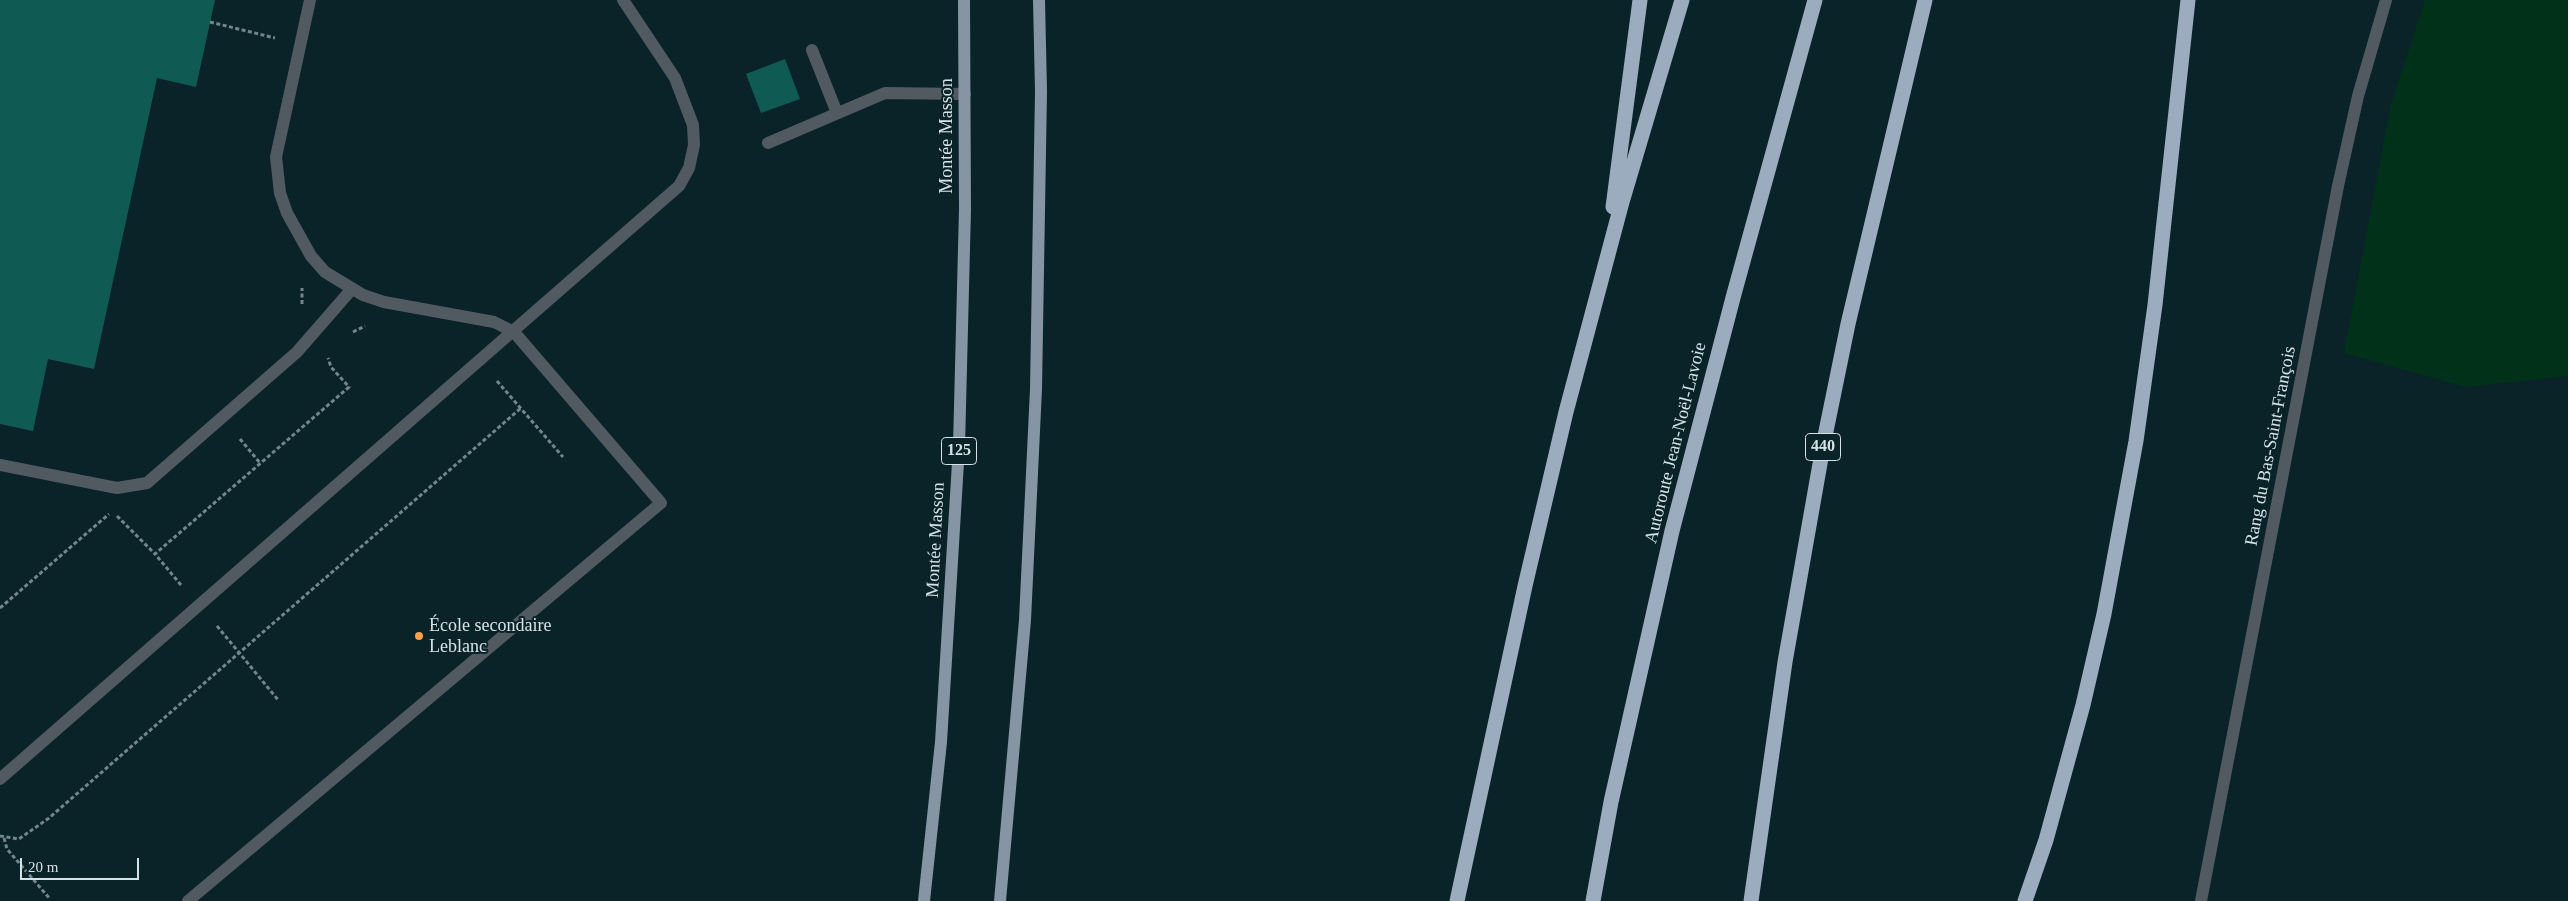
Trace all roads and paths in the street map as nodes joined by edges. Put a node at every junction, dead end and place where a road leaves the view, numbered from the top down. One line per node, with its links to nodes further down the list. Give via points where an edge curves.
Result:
1 (310, 0): 18 (street, via 279,134 277,175 287,213 311,256 325,272)
2 (623, 0): 20 (street, via 675,78 686,102 693,125 689,168 680,186 664,202)
3 (964, 0): 14 (main road, Montée Masson / 125)
4 (1039, 0): 38 (main road, via 1041,128 1036,389 1025,620)
5 (1640, 0): 17 (highway)
6 (1682, 0): 17 (highway)
7 (1815, 0): 40 (highway, Autoroute Jean-Noël-Lavoie, via 1672,531)
8 (1926, 0): 41 (highway, 440, via 1850,315 1824,441 1785,662)
9 (2188, 0): 42 (highway, via 2156,295 2133,459 2083,705 2051,823)
10 (2386, 0): 43 (street, Rang du Bas-Saint-François, via 2358,96 2338,186)
11 (210, 22): 12 (path)
12 (274, 37)
13 (812, 50): 15 (street)
14 (965, 94): 15 (street, via 885,93); 37 (main road, Montée Masson / 125, via 964,239 954,536 941,742)
15 (837, 113): 16 (street)
16 (768, 143)
17 (1606, 260): 39 (highway, via 1546,492)
18 (351, 290): 20 (street, via 384,302 494,322); 26 (street, via 297,352 147,483 117,488 92,485)
19 (371, 326): 21 (path, via 364,326)
20 (514, 332): 33 (street); 36 (street, via 661,503)
21 (348, 335)
22 (330, 352): 27 (path, via 327,358 331,367 349,387)
23 (496, 381): 24 (path)
24 (521, 408): 25 (path); 31 (path)
25 (563, 457)
26 (0, 465)
27 (155, 554): 28 (path); 29 (path, via 120,517 110,513)
28 (186, 590)
29 (0, 608)
30 (213, 622): 31 (path)
31 (239, 653): 32 (path); 34 (path, via 50,818 19,839)
32 (279, 701)
33 (0, 779)
34 (2, 837): 35 (path, via 7,849)
35 (50, 899)
36 (188, 901)
37 (924, 901)
38 (1000, 901)
39 (1457, 901)
40 (1592, 901)
41 (1751, 901)
42 (2025, 901)
43 (2201, 901)

